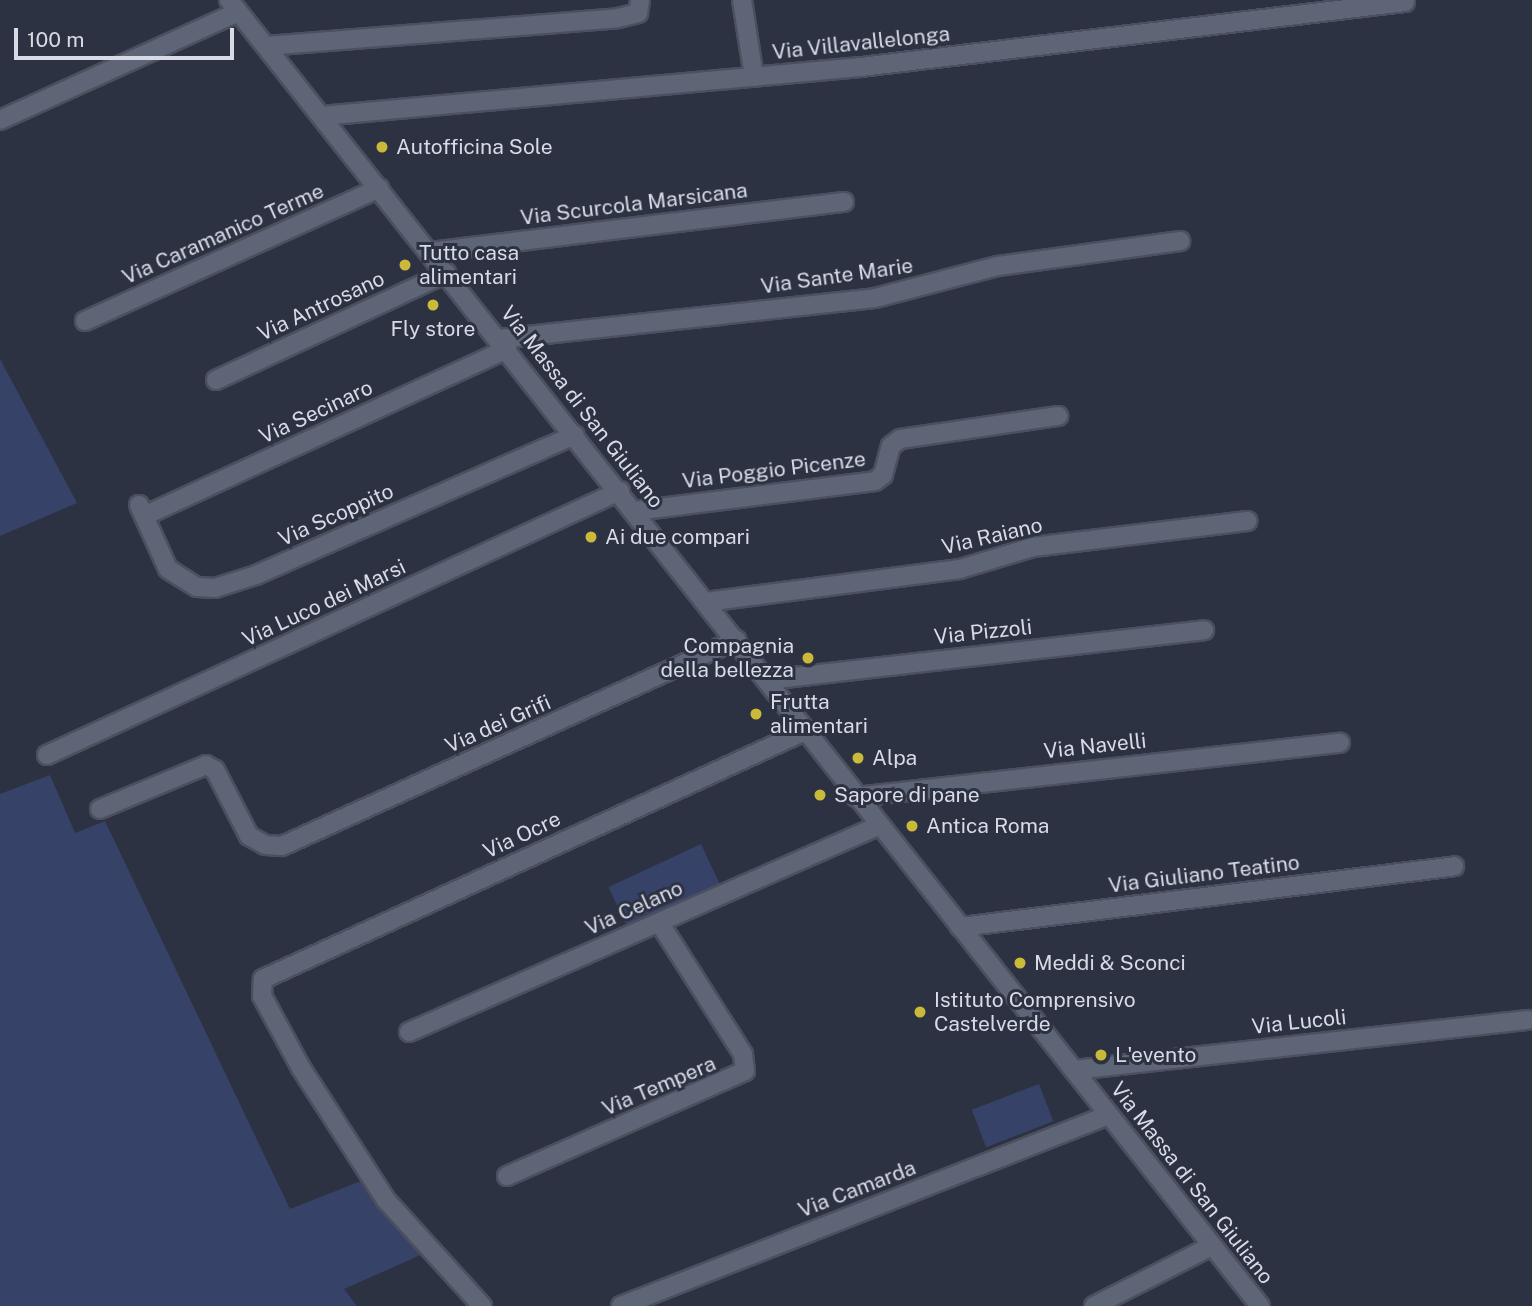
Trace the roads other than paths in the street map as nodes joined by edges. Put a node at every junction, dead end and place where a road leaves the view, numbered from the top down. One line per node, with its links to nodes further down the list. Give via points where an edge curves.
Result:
1 (640, 0): 5 (street, via 638,13 618,18)
2 (742, 0): 6 (street)
3 (1405, 2): 6 (street, Via Villavallelonga)
4 (234, 6): 5 (street, Via Massa di San Giuliano); 8 (street)
5 (266, 46): 7 (street, Via Massa di San Giuliano)
6 (754, 77): 7 (street, Via Villavallelonga)
7 (321, 116): 9 (street, Via Massa di San Giuliano)
8 (0, 120)
9 (379, 188): 12 (street, Via Massa di San Giuliano); 14 (street, Via Caramanico Terme)
10 (844, 202): 12 (street, Via Scurcola Marsicana)
11 (1180, 241): 15 (street, Via Sante Marie, via 998,266 875,298)
12 (430, 252): 13 (street, Via Massa di San Giuliano)
13 (446, 273): 15 (street, Via Massa di San Giuliano); 16 (street, Via Antrosano)
14 (85, 321)
15 (503, 344): 18 (street, Via Massa di San Giuliano); 20 (street, Via Secinaro)
16 (216, 380)
17 (1058, 416): 21 (street, Via Poggio Picenze, via 900,439 891,446 883,475 875,481)
18 (575, 435): 19 (street, Via Massa di San Giuliano); 20 (street, Via Scoppito, via 256,575 215,588 197,587 167,569)
19 (620, 491): 21 (street, Via Massa di San Giuliano); 29 (street, Via Luco dei Marsi)
20 (141, 511)
21 (635, 511): 23 (street, Via Massa di San Giuliano)
22 (1247, 521): 23 (street, Via Raiano, via 1033,547 960,569)
23 (706, 602): 25 (street, Via Massa di San Giuliano)
24 (1204, 630): 26 (street, Via Pizzoli)
25 (737, 640): 26 (street, Via Massa di San Giuliano); 31 (street, Via dei Grifi, via 277,847 249,836 215,770 206,765)
26 (767, 680): 27 (street, Via Massa di San Giuliano)
27 (805, 731): 30 (street, Via Massa di San Giuliano); 42 (street, Via Ocre, via 270,973 261,983 262,996 301,1068 386,1200)
28 (1339, 743): 30 (street, Via Navelli)
29 (47, 755)
30 (856, 797): 32 (street, Via Massa di San Giuliano)
31 (100, 809)
32 (878, 826): 34 (street, Via Celano); 35 (street, Via Massa di San Giuliano)
33 (1454, 866): 35 (street, Via Giuliano Teatino)
34 (659, 922): 37 (street, Via Celano); 40 (street, Via Tempera, via 743,1054 745,1071)
35 (960, 927): 38 (street, Via Massa di San Giuliano)
36 (1528, 1020): 38 (street, Via Lucoli)
37 (409, 1031)
38 (1073, 1070): 39 (street, Via Massa di San Giuliano)
39 (1109, 1115): 41 (street, Via Massa di San Giuliano); 43 (street, Via Camarda)
40 (507, 1175)
41 (1212, 1246): 44 (street); 45 (street, Via Massa di San Giuliano)
42 (482, 1306)
43 (621, 1306)
44 (1094, 1306)
45 (1260, 1306)

